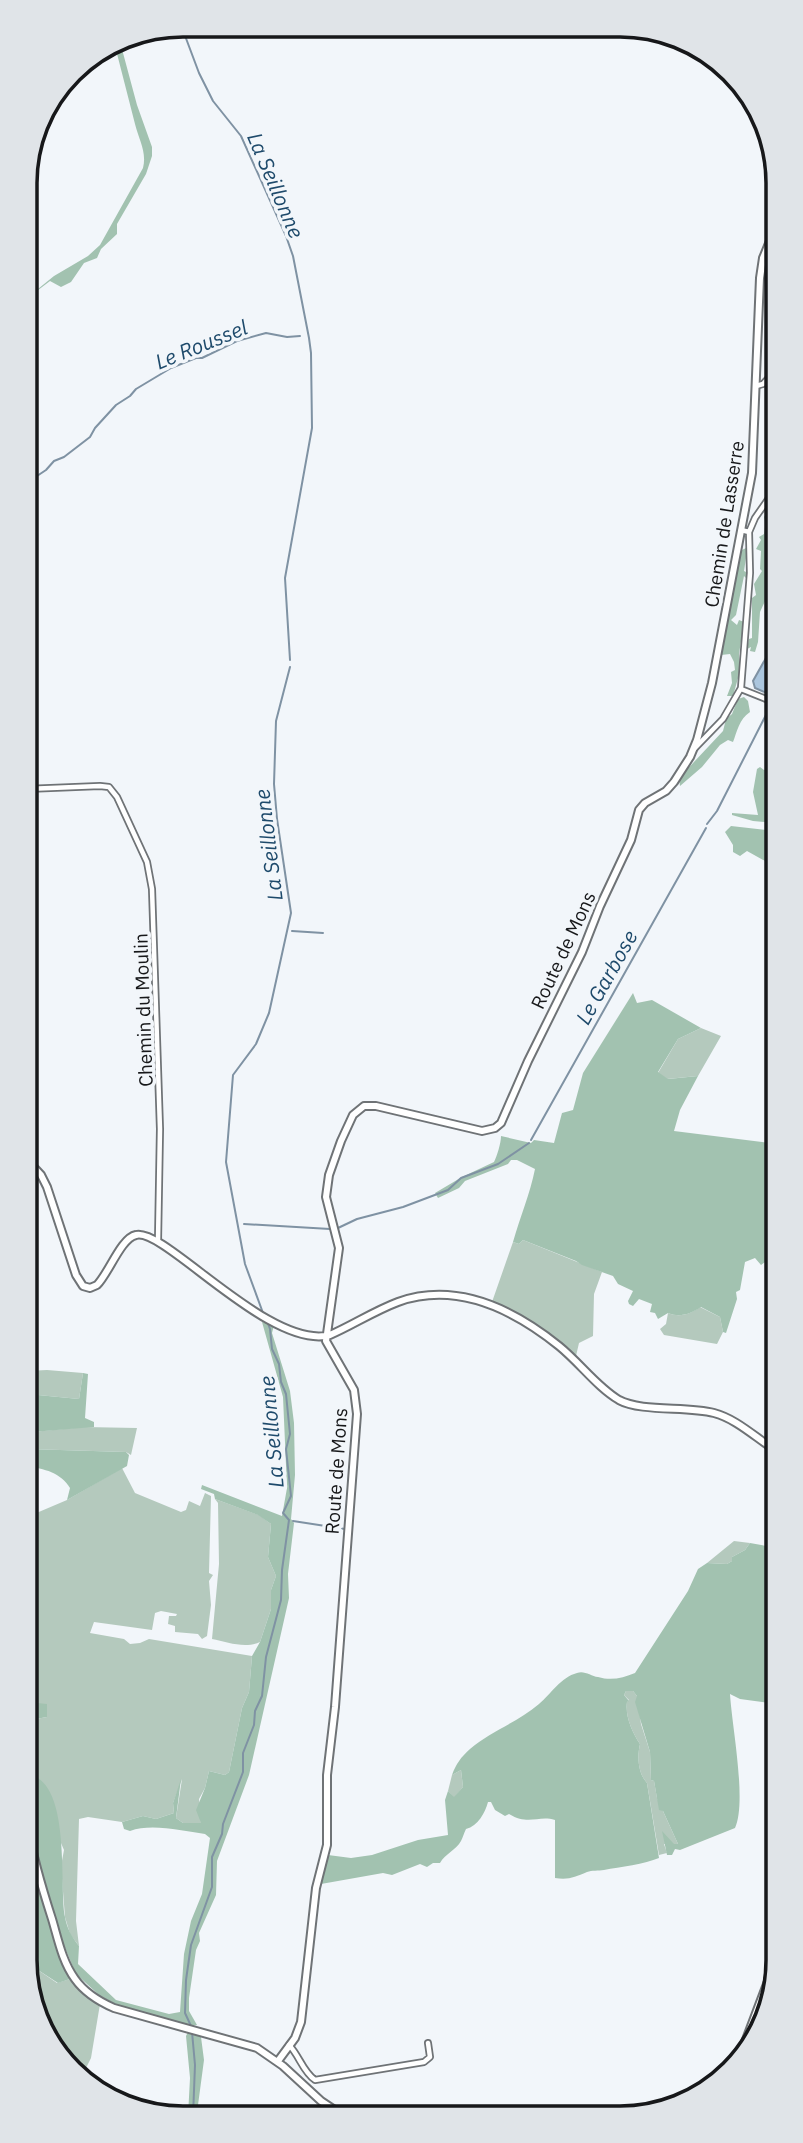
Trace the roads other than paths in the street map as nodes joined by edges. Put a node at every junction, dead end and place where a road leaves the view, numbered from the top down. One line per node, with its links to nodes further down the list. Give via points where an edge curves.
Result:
1 (766, 251): 3 (street, Chemin de Lasserre, via 760,278)
2 (766, 381): 3 (street)
3 (756, 386): 5 (street, Chemin de Lasserre)
4 (766, 502): 5 (street)
5 (745, 531): 6 (street, via 750,580); 8 (street, Chemin de Lasserre)
6 (743, 690): 7 (street); 9 (street, Route de Mons)
7 (766, 699)
8 (700, 730): 9 (street); 10 (street, Chemin de Lasserre)
9 (712, 731): 11 (street, Route de Mons)
10 (697, 740): 11 (street, Route de Mons)
11 (694, 749): 15 (street, Route de Mons, via 670,787 639,810 631,840 578,962 501,1123 482,1131 369,1105 353,1115 326,1191 339,1248)
12 (37, 789): 14 (street, Chemin du Moulin, via 109,787 144,856 152,889 160,1117)
13 (37, 1171): 14 (street, via 45,1181 83,1286 101,1282 132,1236)
14 (158, 1241): 15 (street, via 254,1311 309,1336)
15 (326, 1336): 16 (street, via 418,1296 449,1294 478,1300 546,1336 619,1399 720,1415); 19 (street, Route de Mons, via 354,1390 357,1413 327,1775 327,1845 316,1888 300,2022)
16 (766, 1444)
17 (37, 1871): 20 (street, via 63,1956 78,1983 95,1998 257,2048)
18 (428, 2043): 19 (street, via 430,2057 424,2062 315,2080)
19 (289, 2045): 20 (street)
20 (275, 2059): 21 (street)
21 (328, 2106)

